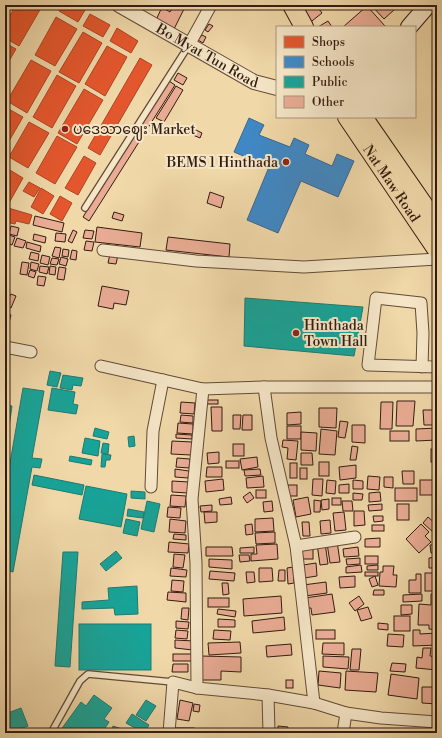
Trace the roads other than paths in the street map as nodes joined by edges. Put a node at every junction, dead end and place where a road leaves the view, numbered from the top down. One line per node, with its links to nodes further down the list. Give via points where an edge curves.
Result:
1 (119, 5): 7 (street, Bo Myat Tun Road)
2 (211, 5): 7 (street)
3 (292, 5): 5 (main road)
4 (428, 5): 6 (main road)
5 (303, 26)
6 (410, 26)
7 (188, 45): 8 (street, Bo Myat Tun Road, via 254,82); 11 (lane)
8 (276, 88)
9 (348, 118): 14 (main road, Nat Maw Road)
10 (364, 118): 12 (main road, Nat Maw Road)
11 (85, 208)
12 (437, 224)
13 (102, 250): 15 (street, via 196,261 304,266)
14 (437, 250)
15 (437, 259)
16 (5, 347): 17 (street)
17 (31, 352)
18 (101, 366): 21 (street)
19 (422, 367): 19 (street, via 368,365 376,298 421,303); 20 (street)
20 (437, 367)
21 (163, 380): 24 (street); 25 (street, via 153,431)
22 (264, 387): 23 (street); 24 (street); 27 (street, via 271,438)
23 (437, 387)
24 (203, 388): 29 (street, via 192,499 196,563)
25 (151, 487)
26 (355, 537): 27 (street)
27 (296, 546): 31 (street)
28 (173, 682): 29 (street); 34 (lane, via 88,674 80,680); 35 (street)
29 (197, 688): 30 (street)
30 (268, 695): 31 (street); 36 (street)
31 (314, 703): 32 (street)
32 (346, 713): 33 (street); 37 (street)
33 (437, 722)
34 (51, 733)
35 (169, 733)
36 (269, 733)
37 (343, 733)

